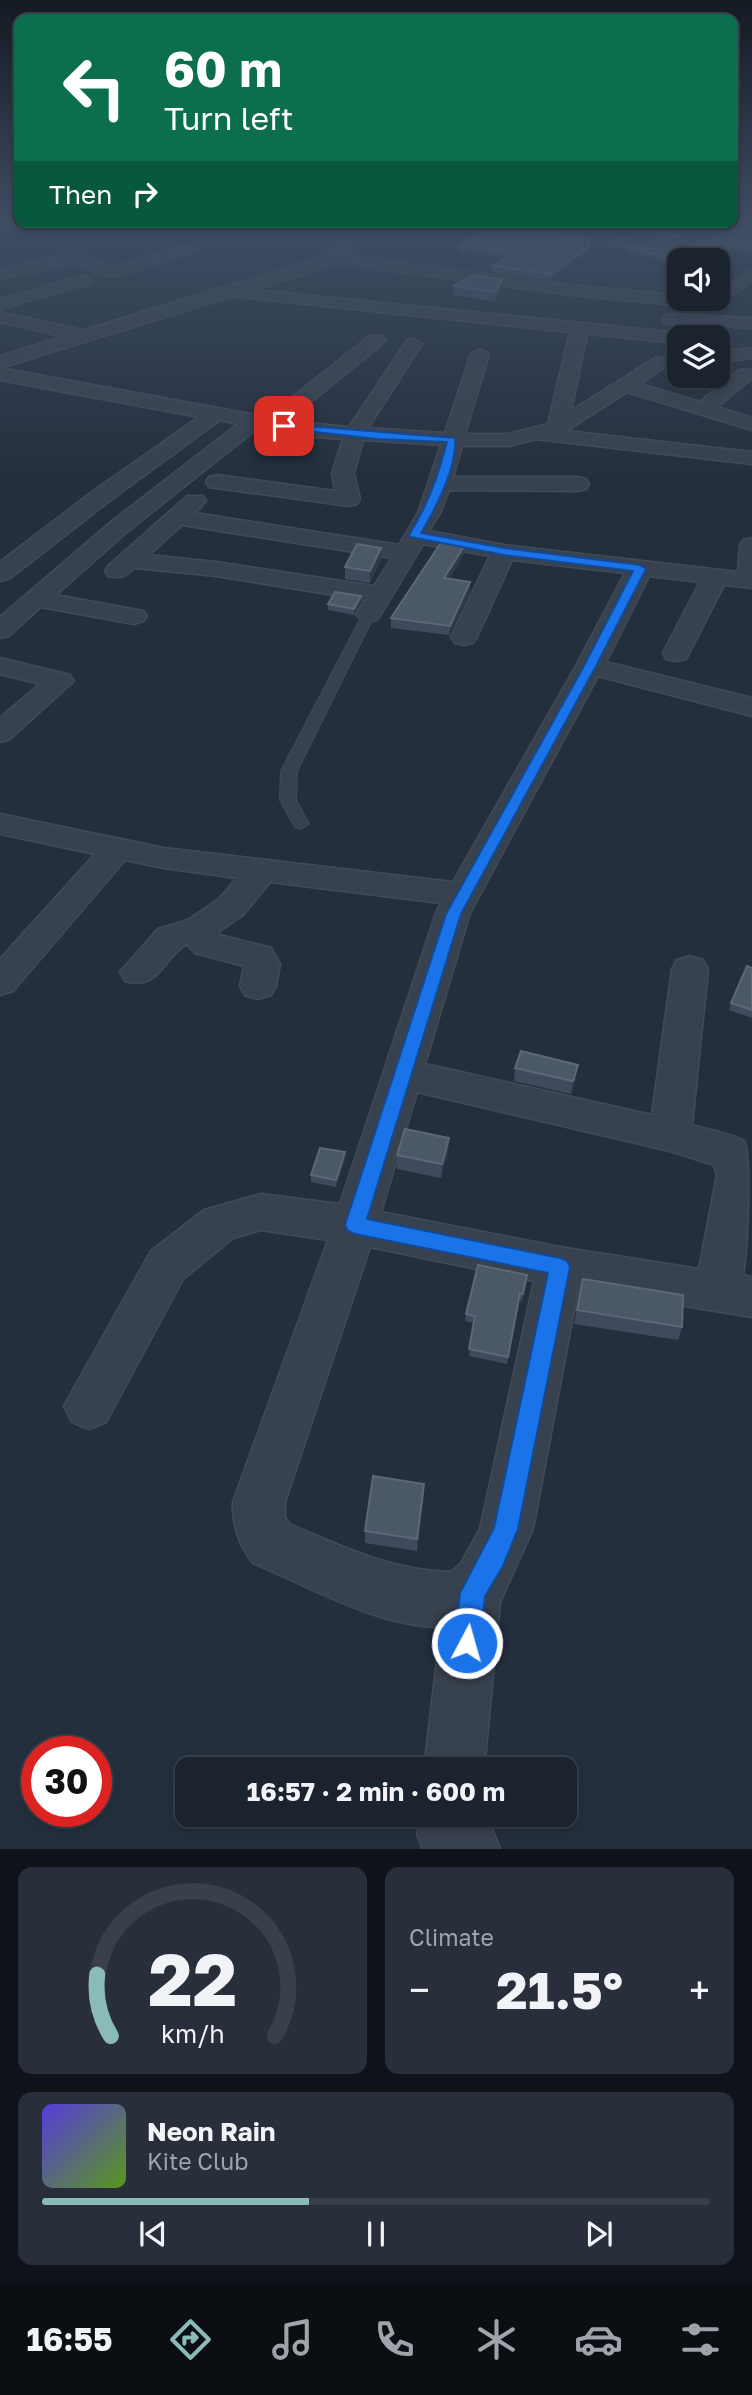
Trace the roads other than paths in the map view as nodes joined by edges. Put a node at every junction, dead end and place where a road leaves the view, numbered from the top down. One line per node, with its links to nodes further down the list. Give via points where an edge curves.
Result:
1 (188, 304): 8 (street)
2 (347, 304): 6 (street)
3 (0, 317): 8 (street)
4 (752, 323): 5 (street, via 674,318)
5 (670, 325)
6 (580, 328): 7 (street); 25 (street)
7 (667, 336)
8 (84, 337): 16 (street)
9 (376, 340): 23 (street)
10 (730, 342): 12 (street)
11 (413, 344): 26 (street)
12 (752, 345)
13 (752, 353): 15 (street)
14 (480, 354): 27 (street)
15 (730, 356)
16 (0, 362)
17 (667, 363): 20 (street)
18 (0, 374): 22 (street)
19 (746, 374): 21 (street)
20 (625, 385): 21 (street); 25 (street)
21 (703, 409): 24 (street)
22 (216, 414): 23 (street); 39 (street)
23 (270, 424): 26 (street); 28 (street); 42 (street, via 119,527)
24 (752, 424)
25 (548, 431): 27 (street, via 509,440); 29 (street)
26 (354, 434): 27 (street); 31 (street, via 342,475 349,499)
27 (452, 440): 32 (street)
28 (260, 446)
29 (752, 458)
30 (239, 464): 31 (street)
31 (217, 482): 34 (street)
32 (440, 483): 33 (street); 35 (street)
33 (578, 484)
34 (176, 517): 35 (street); 43 (street, via 123,566 216,569)
35 (411, 544): 37 (street); 43 (street)
36 (752, 545): 41 (street)
37 (504, 552): 38 (street); 46 (street)
38 (640, 569): 40 (street); 49 (street)
39 (0, 574)
40 (716, 576): 41 (street); 47 (street)
41 (750, 581)
42 (36, 599): 44 (street); 45 (street)
43 (375, 604): 53 (lane, via 289,771 288,800)
44 (134, 616)
45 (0, 630)
46 (464, 638)
47 (676, 653)
48 (0, 666): 51 (street, via 60,681)
49 (590, 666): 50 (street); 56 (street)
50 (752, 706)
51 (0, 733)
52 (0, 824): 54 (street)
53 (301, 824)
54 (117, 849): 55 (street); 60 (street)
55 (262, 870): 56 (street); 57 (street, via 230,907)
56 (465, 895): 62 (street, via 453,914)
57 (200, 929): 59 (street, via 171,937); 61 (street, via 208,944 258,957 262,964)
58 (690, 969): 63 (street)
59 (138, 972)
60 (0, 982)
61 (258, 986)
62 (404, 1074): 63 (street); 64 (street)
63 (670, 1135): 66 (street, via 729,1153 737,1164)
64 (355, 1225): 65 (street); 67 (street, via 261,1212 219,1223 167,1265); 68 (street, via 260,1502 258,1522 272,1544 405,1597 451,1601)
65 (560, 1267): 66 (street); 68 (street, via 506,1529)
66 (734, 1294)
67 (89, 1405)
68 (472, 1593): 69 (street)
69 (455, 1757)
70 (449, 1827): 71 (street, via 448,1834)
71 (469, 1849)

